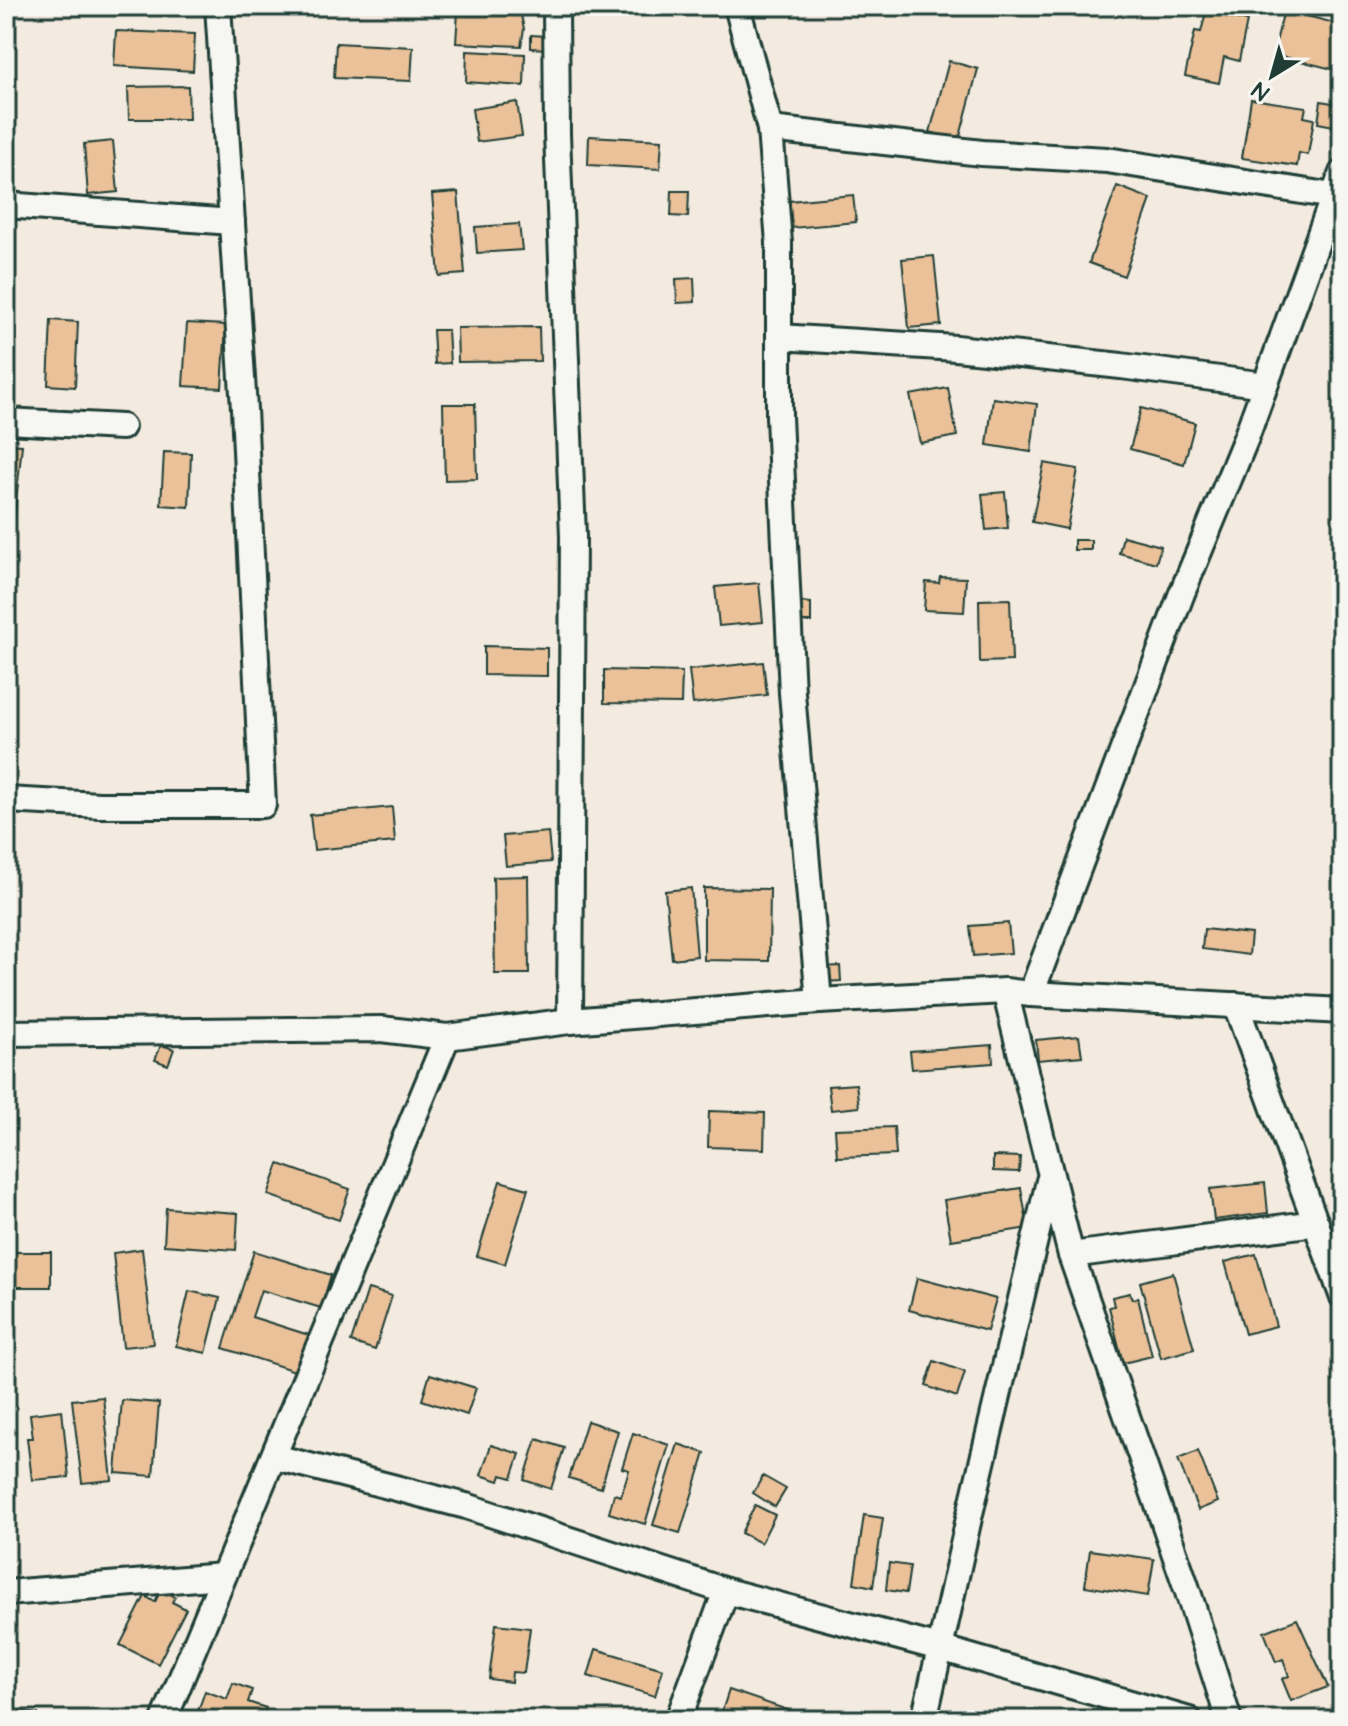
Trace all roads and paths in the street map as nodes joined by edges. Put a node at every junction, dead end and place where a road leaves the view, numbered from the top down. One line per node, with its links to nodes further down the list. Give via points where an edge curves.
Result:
1 (218, 6): 7 (street)
2 (556, 6): 18 (street, via 573,536)
3 (737, 6): 4 (street)
4 (770, 129): 5 (street); 8 (street, via 779,243)
5 (1338, 185): 9 (street)
6 (6, 205): 7 (street)
7 (232, 222): 12 (street, via 263,805)
8 (779, 337): 9 (street, via 956,348); 15 (street, via 792,693)
9 (1265, 385): 14 (street)
10 (6, 421): 11 (street)
11 (122, 427)
12 (6, 800)
13 (1005, 991): 14 (street); 15 (street); 21 (street)
14 (1031, 994): 16 (street)
15 (819, 1001): 18 (street)
16 (1236, 1005): 17 (street); 22 (street)
17 (1342, 1011)
18 (570, 1021): 20 (street)
19 (6, 1033): 20 (street, via 381,1029)
20 (447, 1037): 25 (street)
21 (1050, 1179): 23 (street); 29 (street)
22 (1316, 1223): 23 (street); 24 (street)
23 (1071, 1255): 34 (street)
24 (1342, 1295)
25 (275, 1457): 26 (street); 27 (street, via 466,1506)
26 (223, 1576): 28 (street); 30 (street)
27 (726, 1591): 29 (street); 31 (street)
28 (6, 1593)
29 (940, 1648): 32 (street); 33 (street)
30 (164, 1720)
31 (678, 1720)
32 (924, 1720)
33 (1189, 1720)
34 (1229, 1720)

